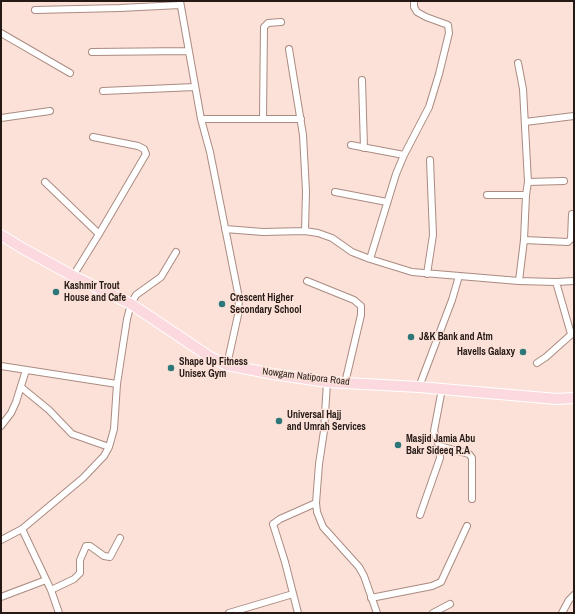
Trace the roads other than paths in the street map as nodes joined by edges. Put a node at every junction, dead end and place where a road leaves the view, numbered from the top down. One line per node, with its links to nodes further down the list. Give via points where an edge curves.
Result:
1 (414, 1): 24 (street, via 417,12 448,25 449,32 429,107)
2 (180, 3): 3 (street, via 120,8); 7 (street)
3 (35, 10)
4 (281, 22): 18 (street, via 266,23 264,27)
5 (1, 33): 10 (street)
6 (289, 49): 19 (street)
7 (188, 51): 8 (street); 12 (street)
8 (92, 52)
9 (518, 63): 20 (street)
10 (70, 73)
11 (362, 80): 23 (street)
12 (195, 86): 13 (street); 17 (street)
13 (103, 91)
14 (50, 111): 16 (street)
15 (574, 116): 20 (street)
16 (1, 118)
17 (201, 118): 18 (street); 34 (street)
18 (263, 118): 19 (street)
19 (300, 119): 35 (street, via 304,153)
20 (525, 122): 28 (street)
21 (93, 137): 36 (street, via 138,146 144,149 146,154)
22 (351, 145): 23 (street)
23 (364, 148): 24 (street)
24 (404, 155): 32 (street)
25 (430, 160): 41 (street, via 433,235)
26 (564, 181): 28 (street)
27 (45, 182): 36 (street)
28 (528, 182): 31 (street)
29 (336, 192): 32 (street)
30 (487, 195): 31 (street)
31 (526, 195): 38 (street)
32 (387, 202): 40 (street)
33 (572, 214): 38 (street, via 571,239 568,242)
34 (225, 229): 35 (street, via 263,232); 51 (street, via 239,298 238,316)
35 (305, 231): 40 (street, via 326,235 352,252)
36 (100, 234): 42 (street)
37 (1, 235): 42 (main road, Nowgam Natipora Road)
38 (524, 240): 46 (street)
39 (176, 252): 48 (street, via 160,277 136,295)
40 (370, 259): 41 (street)
41 (427, 274): 43 (street)
42 (73, 276): 48 (main road, Nowgam Natipora Road)
43 (459, 276): 46 (street); 58 (street)
44 (307, 281): 55 (street, via 354,300 361,306)
45 (574, 281): 47 (street)
46 (519, 282): 47 (street)
47 (556, 282): 49 (street)
48 (131, 304): 51 (main road, Nowgam Natipora Road, via 210,358); 56 (street)
49 (573, 333): 50 (street)
50 (537, 363)
51 (227, 365): 54 (main road, Nowgam Natipora Road)
52 (1, 366): 53 (street)
53 (26, 370): 56 (street); 57 (street)
54 (327, 382): 55 (main road, Nowgam Natipora Road); 65 (street)
55 (346, 383): 58 (main road, Nowgam Natipora Road)
56 (117, 384): 63 (street, via 114,429)
57 (20, 387): 61 (street, via 11,413); 63 (street, via 49,410 72,434)
58 (419, 387): 59 (main road, Nowgam Natipora Road)
59 (442, 389): 60 (main road, Nowgam Natipora Road, via 557,399); 62 (street, via 434,431)
60 (574, 398)
61 (1, 426)
62 (440, 446): 64 (street, via 469,454 472,458); 66 (street, via 440,458)
63 (109, 447): 68 (street, via 83,478)
64 (472, 499)
65 (316, 503): 73 (street, via 280,518 273,524); 76 (street, via 323,527 359,567)
66 (420, 515)
67 (466, 526): 76 (street, via 441,582)
68 (22, 529): 70 (street); 71 (street)
69 (120, 538): 72 (street, via 110,557 86,546 80,560 80,573 74,579)
70 (1, 540)
71 (46, 580): 72 (street); 75 (street)
72 (51, 590): 79 (street)
73 (293, 594): 78 (street); 81 (street)
74 (574, 595): 84 (street)
75 (1, 597)
76 (371, 598): 82 (street)
77 (450, 604): 83 (street)
78 (239, 611): 80 (street)
79 (59, 613)
80 (229, 613)
81 (298, 613)
82 (377, 613)
83 (433, 613)
84 (562, 613)

